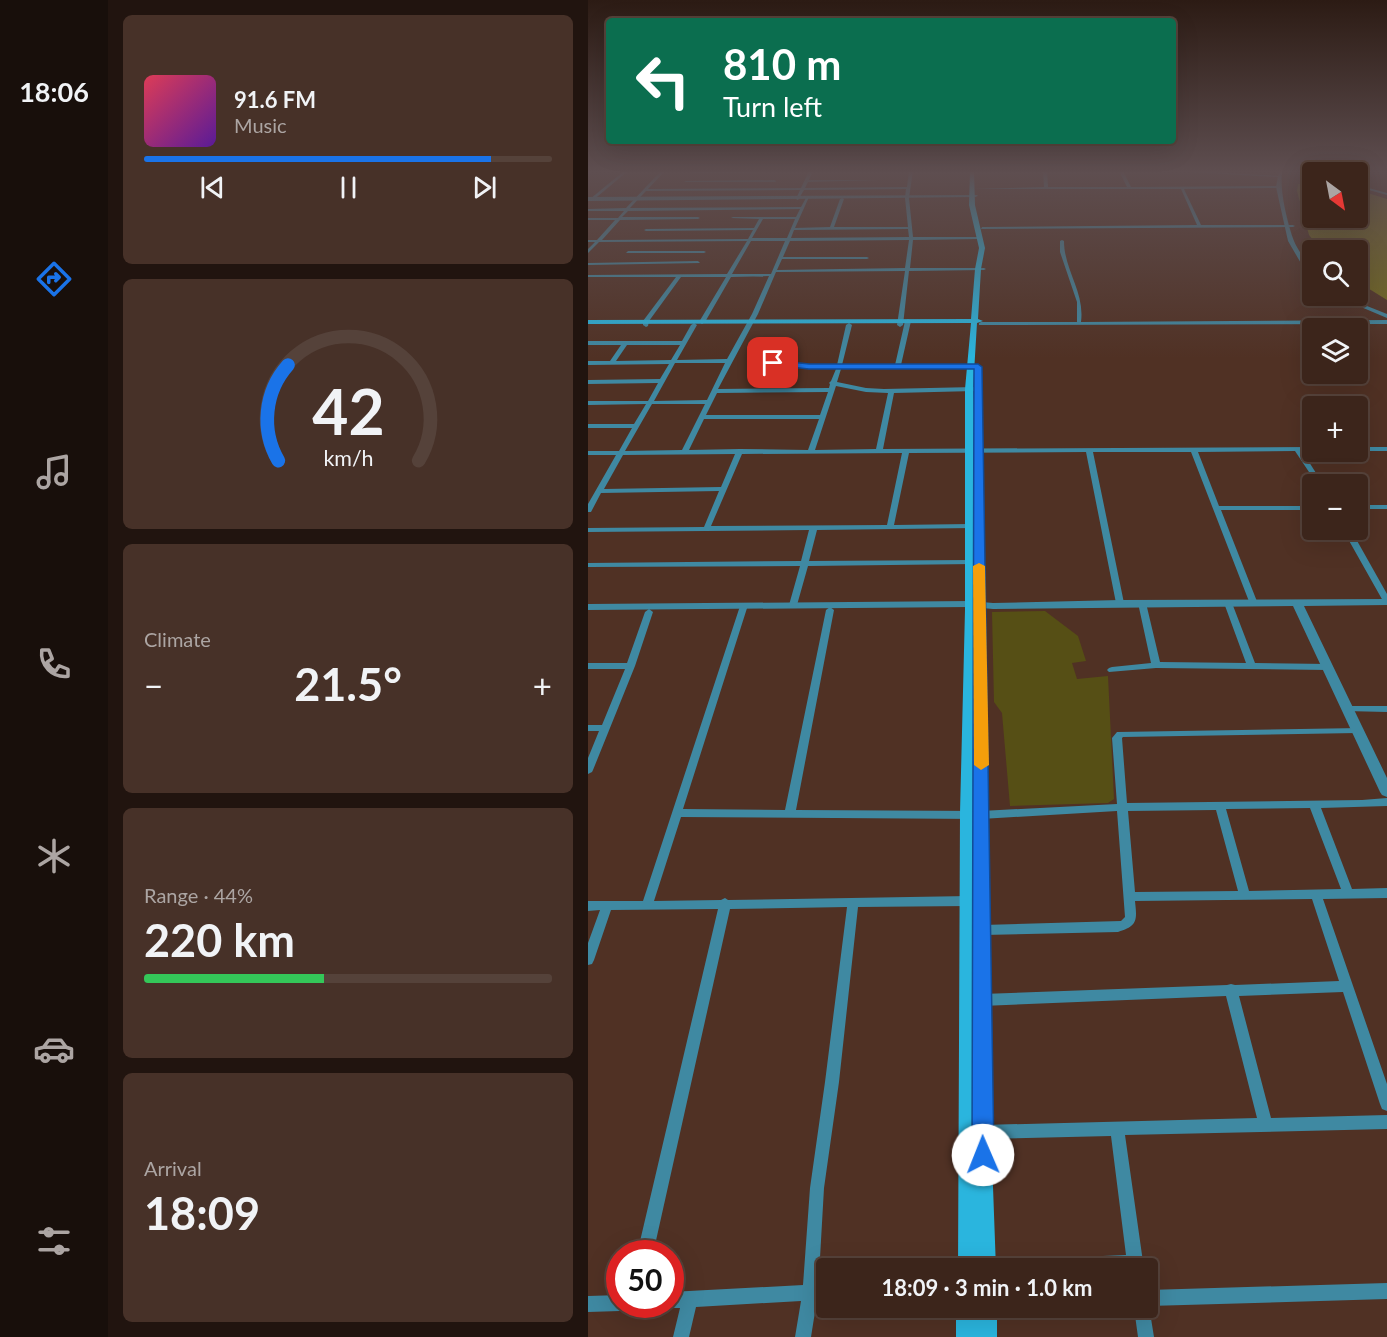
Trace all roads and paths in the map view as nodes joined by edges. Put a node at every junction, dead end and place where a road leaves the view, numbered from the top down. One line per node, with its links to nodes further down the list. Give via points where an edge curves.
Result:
1 (605, 233): 16 (street)
2 (644, 233): 17 (street)
3 (753, 233): 13 (street)
4 (792, 233): 14 (street)
5 (910, 233): 11 (street)
6 (976, 233): 11 (street)
7 (981, 233): 31 (main road, via 987,248)
8 (1293, 233): 19 (street)
9 (835, 239): 10 (street); 14 (street); 26 (street)
10 (873, 239): 11 (street); 27 (street)
11 (911, 239): 33 (street)
12 (711, 240): 13 (street); 17 (street); 22 (street)
13 (749, 240): 14 (street); 37 (street)
14 (789, 240): 25 (street)
15 (588, 241): 16 (street)
16 (598, 241): 17 (street); 20 (street)
17 (638, 241): 21 (street)
18 (1062, 241): 44 (street, via 1079,302)
19 (1297, 246): 23 (street); 24 (street)
20 (588, 252)
21 (628, 252): 22 (street); 30 (street)
22 (705, 252): 28 (street)
23 (1302, 253)
24 (1302, 256)
25 (780, 258): 26 (street); 34 (street)
26 (828, 258): 27 (street)
27 (867, 258): 32 (street)
28 (698, 262): 30 (street); 36 (street)
29 (588, 264): 30 (street)
30 (616, 264)
31 (981, 269): 33 (street); 54 (main road)
32 (864, 270): 33 (street); 34 (street)
33 (906, 270): 53 (street)
34 (774, 273): 37 (street); 52 (street)
35 (680, 275): 36 (street); 38 (street); 50 (street)
36 (690, 275): 37 (street)
37 (730, 275): 51 (street)
38 (588, 276)
39 (1361, 306): 41 (street)
40 (1368, 306): 42 (street)
41 (1370, 310): 42 (street); 43 (street)
42 (1387, 315)
43 (1364, 318)
44 (1079, 321): 45 (street); 54 (street)
45 (1302, 321)
46 (1302, 321): 54 (street)
47 (1368, 322): 48 (street)
48 (1387, 322)
49 (588, 323): 50 (main road)
50 (646, 323): 51 (main road)
51 (698, 323): 52 (main road); 58 (street)
52 (750, 323): 53 (main road); 55 (main road); 60 (street)
53 (904, 323): 54 (main road); 55 (main road); 64 (street)
54 (978, 323): 66 (main road)
55 (849, 325): 65 (street)
56 (588, 343): 57 (street)
57 (625, 343): 58 (street); 61 (street)
58 (684, 343): 62 (street)
59 (766, 343): 65 (street, via 763,355 767,362)
60 (729, 361): 62 (street); 73 (street)
61 (612, 362): 62 (street); 63 (street)
62 (674, 362): 67 (street)
63 (588, 363)
64 (898, 366): 65 (street); 66 (street)
65 (839, 367): 69 (street)
66 (974, 367): 70 (main road)
67 (661, 381): 68 (street); 74 (street)
68 (588, 382)
69 (832, 382): 71 (street); 72 (street)
70 (973, 389): 72 (street); 85 (main road)
71 (830, 390): 73 (street); 78 (street)
72 (892, 390): 90 (street)
73 (715, 391): 75 (street)
74 (649, 402): 75 (street); 76 (street); 80 (street)
75 (709, 402): 77 (street)
76 (588, 403)
77 (702, 417): 78 (street); 93 (street)
78 (821, 417): 89 (street)
79 (588, 426): 80 (street)
80 (635, 426): 92 (street)
81 (1297, 449): 82 (street); 87 (street); 95 (street)
82 (1302, 449)
83 (1368, 449): 84 (street)
84 (1387, 449)
85 (973, 450): 86 (street); 91 (street); 103 (main road); 120 (main road)
86 (1089, 450): 87 (street); 113 (street)
87 (1194, 450): 100 (street)
88 (740, 451): 89 (street); 93 (street); 96 (street)
89 (811, 451): 90 (street)
90 (879, 451): 91 (street)
91 (906, 451): 105 (street)
92 (621, 452): 93 (street); 94 (street); 97 (street)
93 (685, 452)
94 (588, 453)
95 (1313, 474)
96 (724, 489): 97 (street); 106 (street)
97 (598, 492): 102 (street)
98 (1368, 507): 99 (street)
99 (1387, 507)
100 (1217, 508): 101 (street); 116 (street)
101 (1302, 508)
102 (588, 510)
103 (970, 526): 105 (street); 109 (main road)
104 (814, 527): 105 (street); 106 (street); 110 (street)
105 (890, 527)
106 (707, 528): 107 (street)
107 (588, 530)
108 (1353, 540): 112 (street)
109 (971, 562): 110 (street); 120 (main road)
110 (805, 563): 111 (street); 118 (street)
111 (588, 565)
112 (1387, 602): 117 (street)
113 (1120, 603): 114 (street); 120 (street)
114 (1142, 603): 115 (street); 125 (street)
115 (1228, 603): 116 (street); 128 (street)
116 (1254, 604): 117 (street)
117 (1298, 604): 129 (street)
118 (793, 605): 120 (street); 121 (street)
119 (588, 607): 121 (street)
120 (979, 607): 122 (street); 144 (main road); 145 (main road)
121 (742, 608): 122 (street); 124 (street); 142 (street)
122 (830, 610): 143 (street)
123 (588, 612): 124 (street)
124 (649, 612): 127 (street)
125 (1156, 665): 128 (street); 130 (street)
126 (588, 666): 127 (street)
127 (632, 666): 134 (street)
128 (1251, 666): 129 (street)
129 (1328, 667): 131 (street)
130 (1112, 670)
131 (1348, 709): 132 (street); 135 (street)
132 (1387, 709)
133 (588, 728): 134 (street)
134 (606, 728): 136 (street)
135 (1357, 730): 137 (street); 141 (street, via 1123,733 1117,738)
136 (588, 770)
137 (1387, 792)
138 (1387, 802): 139 (street)
139 (1314, 804): 140 (street); 146 (street)
140 (1220, 806): 141 (street); 149 (street)
141 (1123, 807): 145 (street); 150 (street)
142 (676, 813): 143 (street); 154 (street)
143 (790, 813): 144 (street)
144 (967, 813): 145 (street); 151 (main road)
145 (981, 815): 157 (main road)
146 (1348, 893): 147 (street); 148 (street)
147 (1387, 893)
148 (1316, 894): 149 (street); 159 (street)
149 (1245, 895): 150 (street)
150 (1129, 897): 157 (street, via 1131,919 1125,925)
151 (969, 901): 153 (street); 168 (main road)
152 (725, 903): 153 (street); 154 (street); 167 (street)
153 (853, 903): 172 (street, via 817,1188)
154 (646, 905): 156 (street)
155 (588, 906): 156 (street)
156 (607, 906): 158 (street)
157 (983, 930): 161 (main road)
158 (588, 960)
159 (1346, 986): 160 (street); 162 (street)
160 (1231, 989): 161 (street); 164 (street)
161 (982, 1000): 166 (main road)
162 (1387, 1104)
163 (1387, 1122): 164 (street)
164 (1265, 1124): 165 (street)
165 (1118, 1128): 166 (street); 170 (street)
166 (982, 1132): 169 (main road)
167 (648, 1240)
168 (968, 1258)
169 (986, 1258)
170 (1135, 1258)
171 (1387, 1291): 173 (street)
172 (810, 1293): 175 (street); 182 (street)
173 (1158, 1298)
174 (684, 1299): 175 (street)
175 (690, 1299): 181 (street)
176 (606, 1303): 177 (street)
177 (588, 1304)
178 (968, 1318): 183 (main road)
179 (986, 1318): 184 (main road)
180 (1143, 1318): 185 (street)
181 (681, 1337)
182 (803, 1337)
183 (967, 1337)
184 (986, 1337)
185 (1146, 1337)

